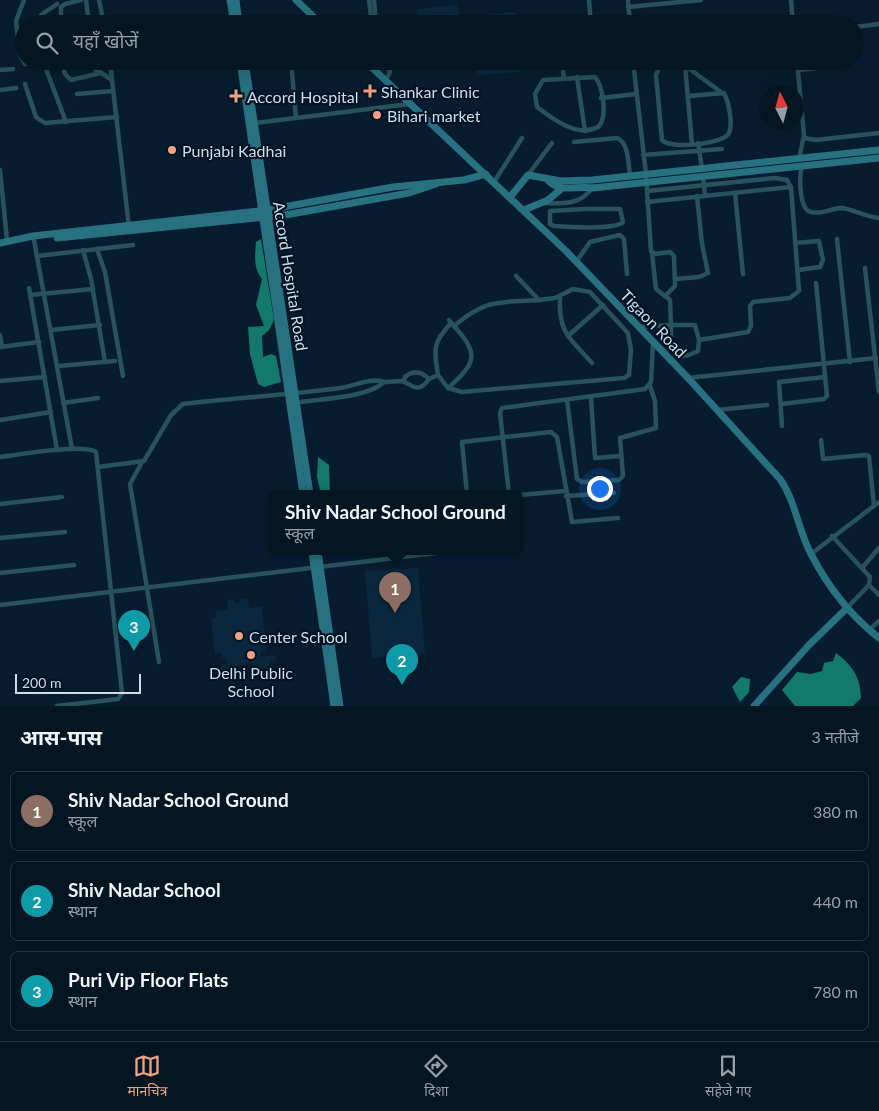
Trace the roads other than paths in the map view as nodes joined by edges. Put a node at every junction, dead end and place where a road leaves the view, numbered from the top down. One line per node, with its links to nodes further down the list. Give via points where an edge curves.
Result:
1 (24, 0): 18 (street)
2 (82, 0): 17 (street, via 65,4)
3 (86, 0): 21 (street)
4 (100, 0): 22 (street)
5 (230, 0): 23 (street)
6 (236, 0): 24 (street)
7 (296, 0): 25 (street)
8 (369, 0): 26 (street)
9 (374, 0): 27 (street)
10 (589, 0): 28 (street)
11 (628, 0): 16 (street)
12 (701, 0): 14 (street)
13 (791, 0): 30 (street)
14 (676, 1): 16 (street)
15 (56, 2): 17 (street); 19 (street)
16 (628, 7): 29 (street)
17 (60, 11): 20 (street)
18 (18, 15)
19 (41, 15)
20 (60, 15)
21 (88, 15)
22 (102, 15)
23 (232, 15)
24 (238, 15)
25 (312, 15)
26 (371, 15)
27 (375, 15)
28 (590, 15)
29 (629, 15)
30 (792, 15)
31 (879, 24): 32 (street)
32 (864, 26)
33 (13, 69): 34 (street)
34 (0, 70)
35 (47, 70): 67 (street)
36 (64, 70): 50 (street, via 72,80)
37 (96, 70): 50 (street)
38 (111, 70): 53 (street)
39 (241, 70): 107 (street)
40 (246, 70): 68 (street, Accord Hospital Road)
41 (292, 70): 66 (street)
42 (380, 70): 54 (street, Tigaon Road)
43 (389, 70): 54 (street)
44 (563, 70): 52 (street)
45 (634, 70): 61 (street)
46 (657, 70): 75 (street, via 661,135 665,143)
47 (685, 70): 62 (street)
48 (691, 70): 59 (street)
49 (798, 70): 72 (street)
50 (101, 73): 53 (street)
51 (577, 77): 52 (street); 63 (street, via 595,77); 69 (street)
52 (564, 78): 69 (street, via 543,80 535,94 535,103 561,123)
53 (112, 80): 58 (street)
54 (386, 80): 64 (street, Tigaon Road)
55 (25, 84): 67 (street, via 40,122)
56 (16, 88): 57 (street)
57 (0, 90)
58 (114, 91): 60 (street); 65 (street)
59 (724, 93): 62 (street); 75 (street, via 730,126 728,135 718,141)
60 (77, 94)
61 (636, 94): 63 (street); 79 (street)
62 (688, 96): 75 (street)
63 (601, 98): 69 (street, via 603,121 598,127)
64 (410, 104): 66 (street); 85 (street, Tigaon Road)
65 (117, 117): 67 (street); 109 (street)
66 (296, 118): 68 (street)
67 (66, 122)
68 (255, 123): 107 (street, Accord Hospital Road)
69 (585, 131)
70 (879, 133): 72 (street)
71 (522, 138): 91 (street)
72 (804, 138): 81 (street)
73 (574, 142): 88 (street, via 621,140)
74 (552, 143): 87 (street)
75 (695, 144): 78 (street)
76 (722, 149): 78 (street)
77 (879, 150): 81 (street)
78 (699, 151): 79 (street); 84 (street)
79 (643, 155): 86 (street)
80 (879, 158): 82 (street)
81 (799, 159): 84 (street)
82 (802, 166): 84 (street); 108 (street, via 800,185 804,208 808,211 816,213 842,208)
83 (0, 170): 112 (street)
84 (703, 172): 86 (street); 92 (street); 93 (street)
85 (486, 174): 91 (street, Tigaon Road); 107 (street, via 439,182 409,193 349,205)
86 (646, 174): 88 (street); 92 (street)
87 (528, 175): 89 (street); 101 (street)
88 (630, 175): 90 (street)
89 (547, 178): 90 (street, via 562,181); 96 (street, via 554,187)
90 (594, 179): 94 (street)
91 (494, 182): 101 (street, Tigaon Road)
92 (646, 182): 94 (street); 97 (street)
93 (704, 186): 95 (street, via 781,178 787,180); 97 (street); 99 (street)
94 (593, 188): 96 (street); 102 (street)
95 (791, 188): 98 (street); 113 (street)
96 (561, 189): 104 (street)
97 (647, 191): 103 (street)
98 (735, 193): 99 (street); 124 (street)
99 (705, 195): 100 (street)
100 (697, 196): 103 (street); 126 (street, via 708,273 699,278)
101 (510, 197): 106 (street, Tigaon Road)
102 (584, 198): 104 (street, via 575,202); 105 (street)
103 (647, 202): 118 (street)
104 (541, 203): 106 (street)
105 (586, 208): 105 (street, via 620,209 623,222 619,226 596,228 550,224 550,211)
106 (524, 210): 120 (street, Tigaon Road)
107 (264, 214): 109 (street); 166 (street, Accord Hospital Road)
108 (879, 218)
109 (129, 228): 111 (street); 112 (street)
110 (837, 239): 150 (street)
111 (34, 240): 115 (street); 119 (street)
112 (3, 242)
113 (795, 243): 122 (street); 122 (street, via 820,241 824,260 820,267)
114 (133, 245): 116 (street)
115 (0, 248)
116 (97, 249): 117 (street); 155 (street, via 105,272)
117 (83, 250): 119 (street); 129 (street)
118 (652, 253): 126 (street, via 673,254); 131 (street, via 656,289)
119 (37, 256): 130 (street)
120 (576, 262): 123 (street, via 590,242 620,235 624,239); 139 (street, Tigaon Road)
121 (865, 268): 147 (street)
122 (798, 270): 143 (street, via 797,294 751,304 748,332)
123 (627, 274)
124 (743, 274)
125 (516, 276): 134 (street)
126 (676, 279): 131 (street, via 674,289)
127 (816, 283): 152 (street)
128 (29, 288): 132 (street)
129 (93, 289): 130 (street); 137 (street)
130 (43, 294): 132 (street); 140 (street)
131 (666, 294): 138 (street, via 671,306)
132 (30, 295): 144 (street)
133 (560, 297): 134 (street); 135 (street, via 573,289 583,289); 142 (street, via 560,323)
134 (539, 300): 136 (street, via 481,306)
135 (602, 305): 142 (street); 164 (street, via 628,332 632,365 627,377 462,392)
136 (451, 323): 154 (street, via 436,345); 164 (street, via 469,343 471,363 468,370)
137 (100, 325): 140 (street); 149 (street)
138 (671, 325): 139 (street); 143 (street, via 695,325); 143 (street, via 670,345 679,356 698,351)
139 (639, 327): 145 (street, Tigaon Road)
140 (51, 330): 153 (street)
141 (0, 335): 146 (street)
142 (568, 336): 151 (street)
143 (699, 340)
144 (39, 342): 146 (street); 156 (street)
145 (653, 342): 158 (street, Tigaon Road); 163 (street)
146 (1, 347)
147 (876, 358): 150 (street); 165 (street)
148 (115, 361): 149 (street)
149 (105, 362): 153 (street)
150 (850, 362): 152 (street)
151 (592, 363)
152 (824, 364): 157 (street); 158 (street)
153 (58, 366): 170 (street)
154 (438, 375): 159 (street); 164 (street)
155 (123, 376)
156 (45, 377): 160 (street); 175 (street)
157 (825, 377): 172 (street, via 827,398); 172 (street, via 779,382)
158 (688, 378): 174 (street, Tigaon Road)
159 (429, 379): 161 (street, via 420,387 412,387); 161 (street, via 414,372)
160 (0, 381)
161 (404, 381): 162 (street)
162 (384, 382): 166 (street, via 379,380); 171 (street, via 358,394)
163 (650, 386): 168 (street); 182 (street, via 655,401 656,428 621,437)
164 (448, 388)
165 (879, 392)
166 (292, 394): 171 (street, Accord Hospital Road); 184 (street, via 183,404 171,415)
167 (98, 398): 170 (street)
168 (591, 398): 169 (street); 182 (street, via 595,458)
169 (567, 400): 178 (street, via 502,408); 182 (street, via 579,481 621,479)
170 (63, 403): 180 (street)
171 (293, 403): 186 (street); 187 (street, Accord Hospital Road)
172 (781, 404): 177 (street)
173 (767, 405): 174 (street)
174 (715, 410): 202 (street, Tigaon Road, via 780,479 790,494)
175 (51, 412): 176 (street); 181 (street)
176 (0, 420)
177 (782, 426)
178 (503, 439): 188 (street, via 462,442); 189 (street); 191 (street, via 554,433)
179 (821, 440): 196 (street, via 823,459 869,456)
180 (72, 449): 181 (street); 185 (street, via 94,450)
181 (57, 450): 183 (street)
182 (621, 456)
183 (0, 457)
184 (142, 462): 185 (street); 211 (street, via 130,484)
185 (98, 467): 212 (street)
186 (304, 490)
187 (309, 490)
188 (467, 490)
189 (509, 490)
190 (614, 493): 191 (street)
191 (566, 494): 192 (street); 197 (street, via 572,522)
192 (523, 495)
193 (62, 497): 195 (street)
194 (879, 502): 196 (street)
195 (0, 504)
196 (874, 506): 199 (street)
197 (618, 518)
198 (65, 532): 200 (street)
199 (832, 536): 202 (street); 207 (street)
200 (0, 538)
201 (879, 548): 207 (street)
202 (811, 554): 215 (street, Tigaon Road)
203 (313, 555): 208 (street)
204 (318, 555): 208 (street)
205 (423, 555): 208 (street)
206 (74, 566): 209 (street)
207 (862, 568): 210 (street, via 870,576)
208 (318, 569): 211 (street); 223 (street); 224 (street)
209 (0, 573)
210 (869, 585): 213 (street); 215 (street)
211 (148, 587): 212 (street); 219 (street)
212 (111, 592): 214 (street); 220 (street, via 122,693 120,698)
213 (879, 595)
214 (0, 605)
215 (846, 608): 217 (street, Tigaon Road); 225 (street)
216 (879, 621): 217 (street)
217 (869, 630): 218 (street, Tigaon Road)
218 (879, 638)
219 (159, 662)
220 (114, 699): 221 (street); 222 (street)
221 (57, 706)
222 (116, 706)
223 (334, 706)
224 (340, 706)
225 (754, 706)

